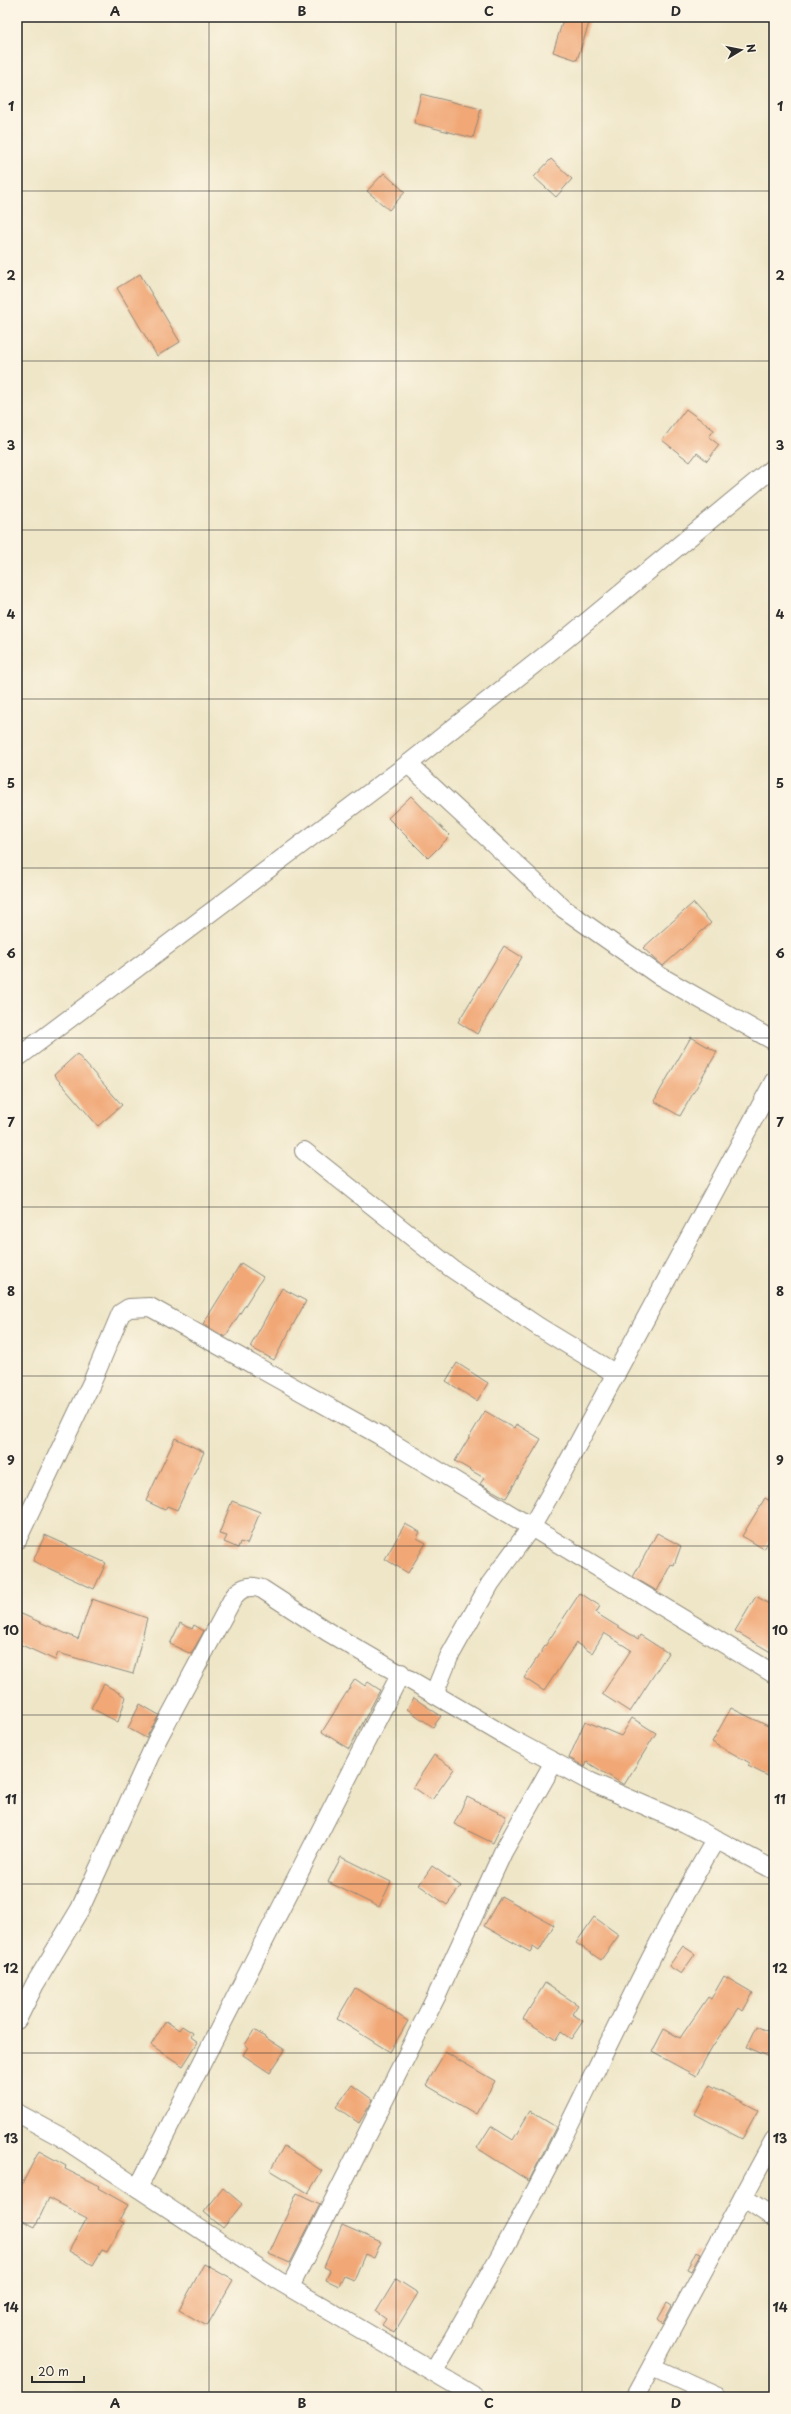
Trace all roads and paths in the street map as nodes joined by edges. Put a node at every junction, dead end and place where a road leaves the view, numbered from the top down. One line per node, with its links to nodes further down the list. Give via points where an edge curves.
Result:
1 (774, 467): 2 (street, via 572,634)
2 (408, 764): 3 (street, via 564,909 658,975); 4 (street)
3 (774, 1041)
4 (17, 1058)
5 (774, 1081): 7 (street)
6 (304, 1151): 7 (street, via 451,1268 539,1327)
7 (616, 1374): 8 (street)
8 (532, 1526): 9 (street, via 379,1435 150,1307 137,1307 121,1313 92,1382); 11 (street); 12 (street, via 490,1584 450,1657)
9 (17, 1540)
10 (401, 1673): 12 (street); 16 (street, via 328,1632 262,1589 250,1586 236,1592 156,1742 80,1909 35,1984); 19 (street)
11 (774, 1674)
12 (434, 1694): 13 (street)
13 (554, 1762): 14 (street); 22 (street, via 503,1852 438,1993)
14 (716, 1839): 15 (street); 24 (street, via 680,1900 555,2152 494,2267)
15 (774, 1870)
16 (17, 2020)
17 (17, 2113): 19 (street, via 61,2137)
18 (774, 2140): 20 (street)
19 (138, 2188): 22 (street)
20 (743, 2197): 21 (street); 23 (street)
21 (774, 2218)
22 (290, 2287): 24 (street)
23 (652, 2367): 26 (street); 27 (street)
24 (434, 2371): 25 (street)
25 (476, 2397)
26 (636, 2397)
27 (718, 2397)

